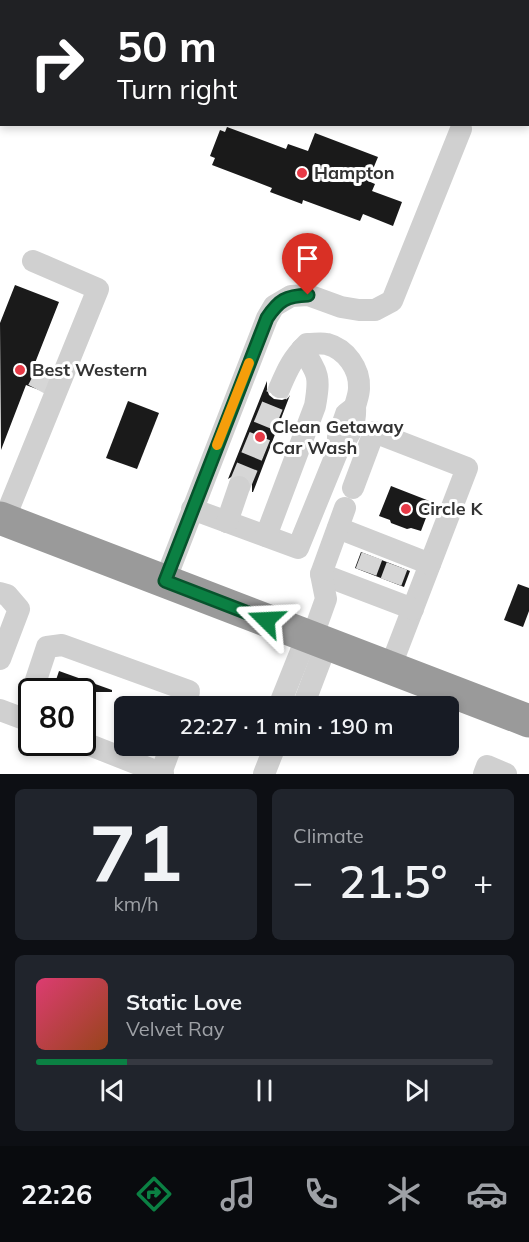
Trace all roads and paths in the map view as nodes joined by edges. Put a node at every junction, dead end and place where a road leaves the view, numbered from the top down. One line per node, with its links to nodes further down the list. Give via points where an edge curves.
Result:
1 (461, 129): 9 (lane, via 392,301 375,310 359,310 308,295 291,296 274,306)
2 (33, 261): 4 (lane, via 98,289)
3 (302, 349): 5 (lane); 12 (lane, via 318,375 315,406); 12 (lane, via 308,344 326,344 350,360 358,374 356,418 340,445 298,548)
4 (68, 363): 6 (lane); 6 (lane, via 43,381)
5 (280, 387)
6 (47, 415): 10 (lane)
7 (239, 487): 11 (lane)
8 (345, 508): 13 (lane, via 374,432 467,468); 14 (lane); 15 (lane)
9 (192, 509): 11 (lane); 17 (lane)
10 (2, 519): 17 (highway)
11 (227, 522): 12 (lane)
12 (266, 536)
13 (430, 564): 16 (lane); 20 (lane)
14 (369, 565): 15 (lane); 16 (lane); 16 (lane)
15 (321, 574): 21 (lane, via 326,599)
16 (394, 575): 20 (lane)
17 (165, 581): 21 (highway)
18 (0, 593): 22 (lane, via 19,609)
19 (0, 608): 22 (lane, via 4,614)
20 (413, 609): 23 (lane)
21 (315, 639): 23 (highway); 26 (lane); 27 (lane)
22 (1, 644)
23 (390, 668): 30 (highway)
24 (37, 678): 25 (lane, via 47,647 62,645 189,691)
25 (188, 696)
26 (284, 696)
27 (305, 696)
28 (0, 710): 29 (lane)
29 (18, 717)
30 (529, 720)
31 (96, 748): 34 (lane)
32 (168, 756): 34 (lane)
33 (271, 756): 35 (lane)
34 (162, 774)
35 (264, 774)
36 (484, 774): 37 (lane, via 487,766)
37 (506, 774)

